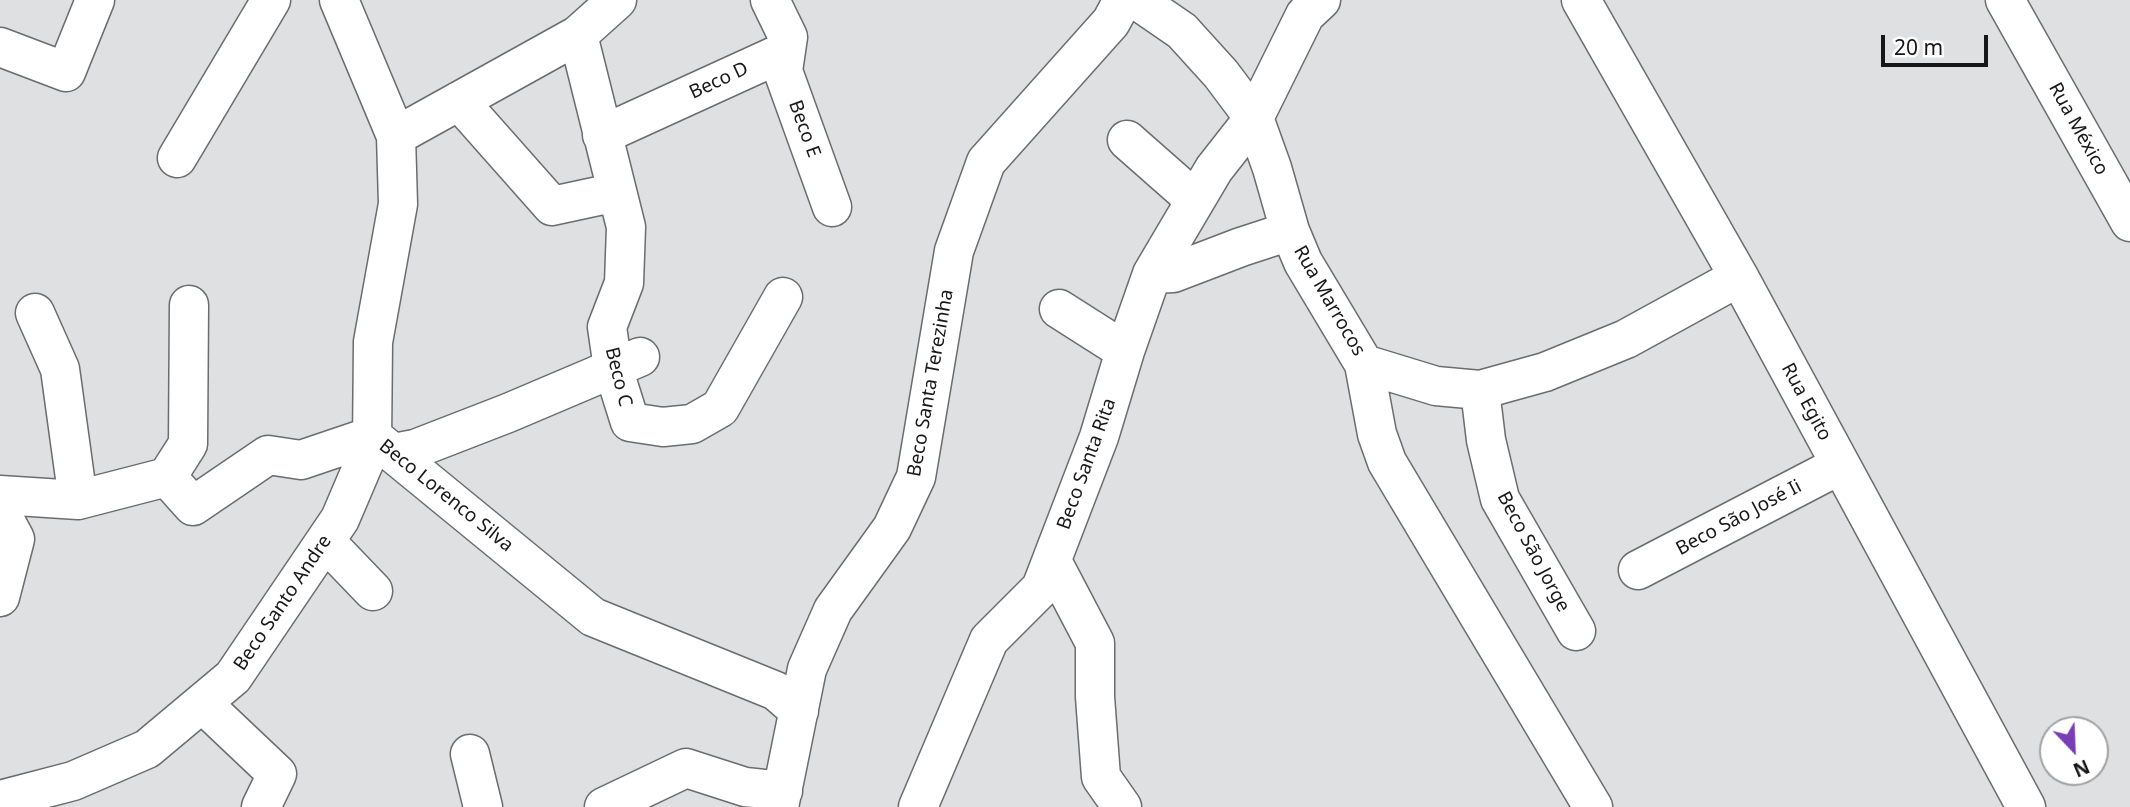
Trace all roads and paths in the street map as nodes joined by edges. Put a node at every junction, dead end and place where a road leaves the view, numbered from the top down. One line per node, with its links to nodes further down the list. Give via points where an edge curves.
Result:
1 (95, 0): 12 (street, via 66,72)
2 (271, 0): 19 (street)
3 (339, 0): 17 (street, Beco Lorenco Silva)
4 (617, 0): 11 (street)
5 (769, 0): 13 (street, via 788,37)
6 (1123, 0): 48 (street, Beco Santa Terezinha, via 1111,22 986,162 954,251 916,477 892,528 833,610 807,669)
7 (1137, 0): 15 (street, Rua Marrocos, via 1182,31)
8 (1321, 0): 15 (street, Beco Santa Rita, via 1305,15)
9 (1581, 0): 26 (street, Rua Egito)
10 (2005, 0): 23 (street, Rua México)
11 (578, 36): 14 (street); 16 (street, Beco C)
12 (0, 47)
13 (786, 51): 16 (street, Beco D); 22 (street, Beco E, via 783,71)
14 (459, 102): 17 (street); 20 (street, via 552,206)
15 (1254, 118): 21 (street, Beco Santa Rita); 24 (street, Rua Marrocos)
16 (602, 135): 20 (street, Beco C)
17 (396, 136): 35 (street, Beco Lorenco Silva, via 398,204 373,342)
18 (1127, 140): 21 (street)
19 (177, 158)
20 (617, 192): 32 (street, Beco C, via 626,227 625,284 607,327)
21 (1194, 199): 25 (street, Beco Santa Rita)
22 (832, 207)
23 (2130, 222)
24 (1290, 231): 25 (street, via 1172,273); 33 (street, Rua Marrocos, via 1303,262)
25 (1152, 274): 31 (street, Beco Santa Rita)
26 (1739, 277): 34 (street, via 1626,340 1545,372); 36 (street, Rua Egito)
27 (783, 298): 32 (street, Beco C, via 720,408 692,424 663,427 630,422)
28 (189, 306): 37 (street, via 188,444)
29 (1059, 309): 31 (street)
30 (35, 313): 39 (street, via 60,369)
31 (1125, 351): 42 (street, Beco Santa Rita, via 1100,437)
32 (626, 363): 35 (street, via 415,449)
33 (1364, 363): 34 (street, via 1436,386); 57 (street, Rua Marrocos, via 1387,462)
34 (1480, 390): 46 (street, Beco São Jorge, via 1500,499)
35 (383, 444): 37 (street, via 301,460 268,455 193,506); 41 (street, Beco Santo Andre, via 372,444 340,519); 48 (street, Beco Lorenco Silva, via 593,617 776,691)
36 (1840, 465): 43 (street, Beco São José Ii); 58 (street, Rua Egito)
37 (167, 477): 39 (street)
38 (0, 495): 39 (street)
39 (78, 500)
40 (0, 511): 45 (street, via 15,539)
41 (325, 541): 44 (street); 47 (street, Beco Santo Andre, via 233,677)
42 (1052, 561): 55 (street, Beco Santa Rita, via 1041,588 989,640); 56 (street, via 1095,643 1101,777)
43 (1638, 570)
44 (373, 591)
45 (0, 597)
46 (1576, 631)
47 (202, 703): 51 (street, Beco Santo Andre, via 147,749 73,781); 52 (street, via 277,774)
48 (799, 711): 50 (street, Beco Santa Terezinha)
49 (470, 754): 53 (street)
50 (781, 799): 54 (street, Beco Santa Terezinha, via 686,768)
51 (0, 803)
52 (261, 807)
53 (483, 807)
54 (604, 807)
55 (918, 807)
56 (1122, 807)
57 (1593, 807)
58 (2026, 807)

